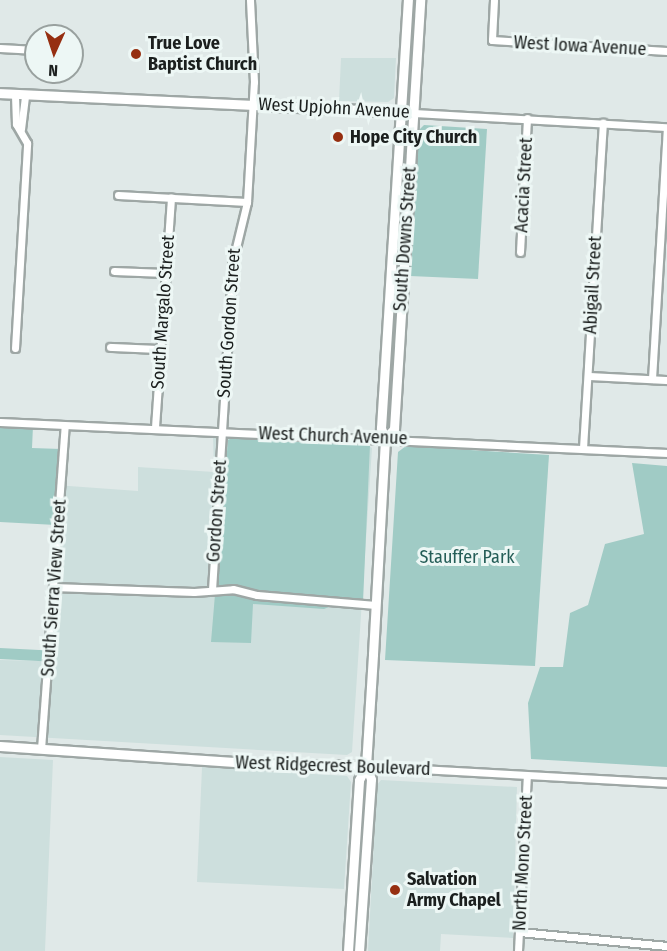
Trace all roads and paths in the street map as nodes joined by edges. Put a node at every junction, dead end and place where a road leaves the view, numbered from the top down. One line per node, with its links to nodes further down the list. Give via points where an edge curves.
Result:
1 (250, 0): 10 (street, South Gordon Street)
2 (408, 0): 11 (main road, South Downs Street)
3 (420, 0): 12 (main road, South Downs Street)
4 (494, 0): 7 (street, West Iowa Avenue, via 492,40)
5 (0, 48): 6 (street)
6 (24, 49)
7 (667, 51)
8 (0, 93): 9 (main road, West Upjohn Avenue)
9 (20, 94): 10 (main road, West Upjohn Avenue); 23 (street, via 21,129 27,143)
10 (253, 103): 11 (main road, West Upjohn Avenue); 18 (street, South Gordon Street)
11 (400, 112): 12 (main road, West Upjohn Avenue); 32 (main road, South Downs Street, via 381,428)
12 (413, 113): 13 (street, West Upjohn Avenue); 32 (main road, South Downs Street, via 394,429)
13 (527, 118): 14 (street, West Upjohn Avenue); 19 (street, Acacia Street)
14 (603, 123): 15 (street, West Upjohn Avenue); 25 (street, Abigail Street)
15 (667, 128): 26 (street)
16 (118, 195): 17 (street)
17 (171, 198): 18 (street); 21 (street, South Margalo Street)
18 (246, 201): 31 (street, South Gordon Street, via 235,240)
19 (520, 252)
20 (114, 271): 21 (street)
21 (165, 273): 24 (street, South Margalo Street)
22 (110, 347): 24 (street)
23 (15, 348)
24 (160, 349): 30 (street, South Margalo Street)
25 (588, 376): 26 (street); 33 (street, Abigail Street)
26 (652, 379): 27 (street)
27 (667, 380)
28 (0, 423): 29 (street, West Church Avenue)
29 (65, 426): 30 (street, West Church Avenue); 35 (street, South Sierra View Street)
30 (155, 427): 31 (street, West Church Avenue)
31 (222, 432): 32 (street, West Church Avenue); 36 (street, Gordon Street)
32 (385, 439): 33 (street, West Church Avenue); 37 (main road, South Downs Street)
33 (583, 448): 34 (street, West Church Avenue)
34 (667, 453)
35 (53, 587): 36 (street); 39 (street, South Sierra View Street)
36 (212, 590): 37 (street)
37 (376, 605): 40 (main road, South Downs Street)
38 (0, 746): 39 (main road, West Ridgecrest Boulevard)
39 (41, 749): 40 (main road, West Ridgecrest Boulevard, via 308,766)
40 (366, 766): 41 (street, West Ridgecrest Boulevard); 45 (main road, via 359,780); 46 (main road, via 371,779)
41 (527, 776): 42 (street, West Ridgecrest Boulevard); 43 (street, North Mono Street)
42 (667, 783)
43 (519, 932): 44 (street); 47 (street, North Mono Street)
44 (667, 946)
45 (348, 951)
46 (359, 951)
47 (518, 951)

